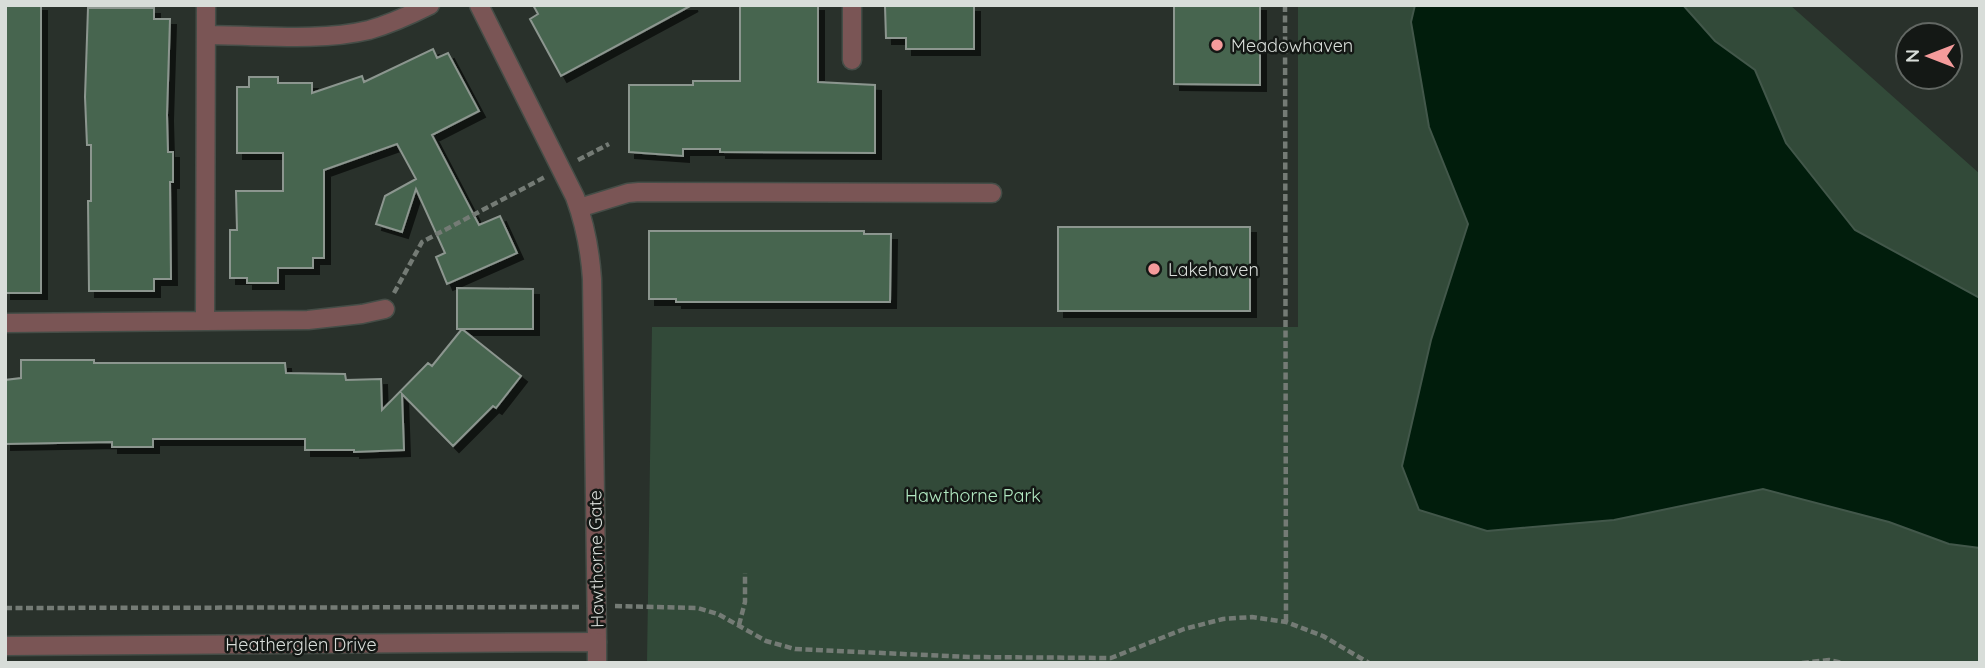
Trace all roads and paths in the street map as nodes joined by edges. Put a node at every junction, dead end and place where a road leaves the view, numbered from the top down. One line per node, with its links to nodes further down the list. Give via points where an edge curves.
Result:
1 (206, 5): 6 (street)
2 (430, 5): 6 (street, via 384,25 345,33)
3 (479, 5): 9 (street, Hawthorne Gate)
4 (852, 5): 7 (street)
5 (1285, 5): 19 (path)
6 (206, 35): 13 (street)
7 (852, 60)
8 (609, 144): 9 (path)
9 (561, 169): 11 (street, Hawthorne Gate); 12 (path, via 422,242)
10 (992, 193): 11 (street, via 639,192)
11 (579, 208): 21 (street, Hawthorne Gate, via 592,279)
12 (385, 309): 13 (street, via 307,320)
13 (205, 321): 14 (street)
14 (5, 323)
15 (745, 573): 20 (path)
16 (641, 606): 20 (path, via 698,608)
17 (566, 607): 18 (path)
18 (5, 608)
19 (1286, 622): 23 (path, via 1223,619); 26 (path, via 1323,636)
20 (739, 625): 23 (path, via 766,641 794,649 969,657 1111,657)
21 (597, 642): 22 (street, Heatherglen Drive); 24 (street, Hawthorne Gate)
22 (5, 646)
23 (1124, 653): 25 (path)
24 (597, 663)
25 (1124, 663)
26 (1369, 663)
27 (1802, 663): 28 (path)
28 (1842, 663)

